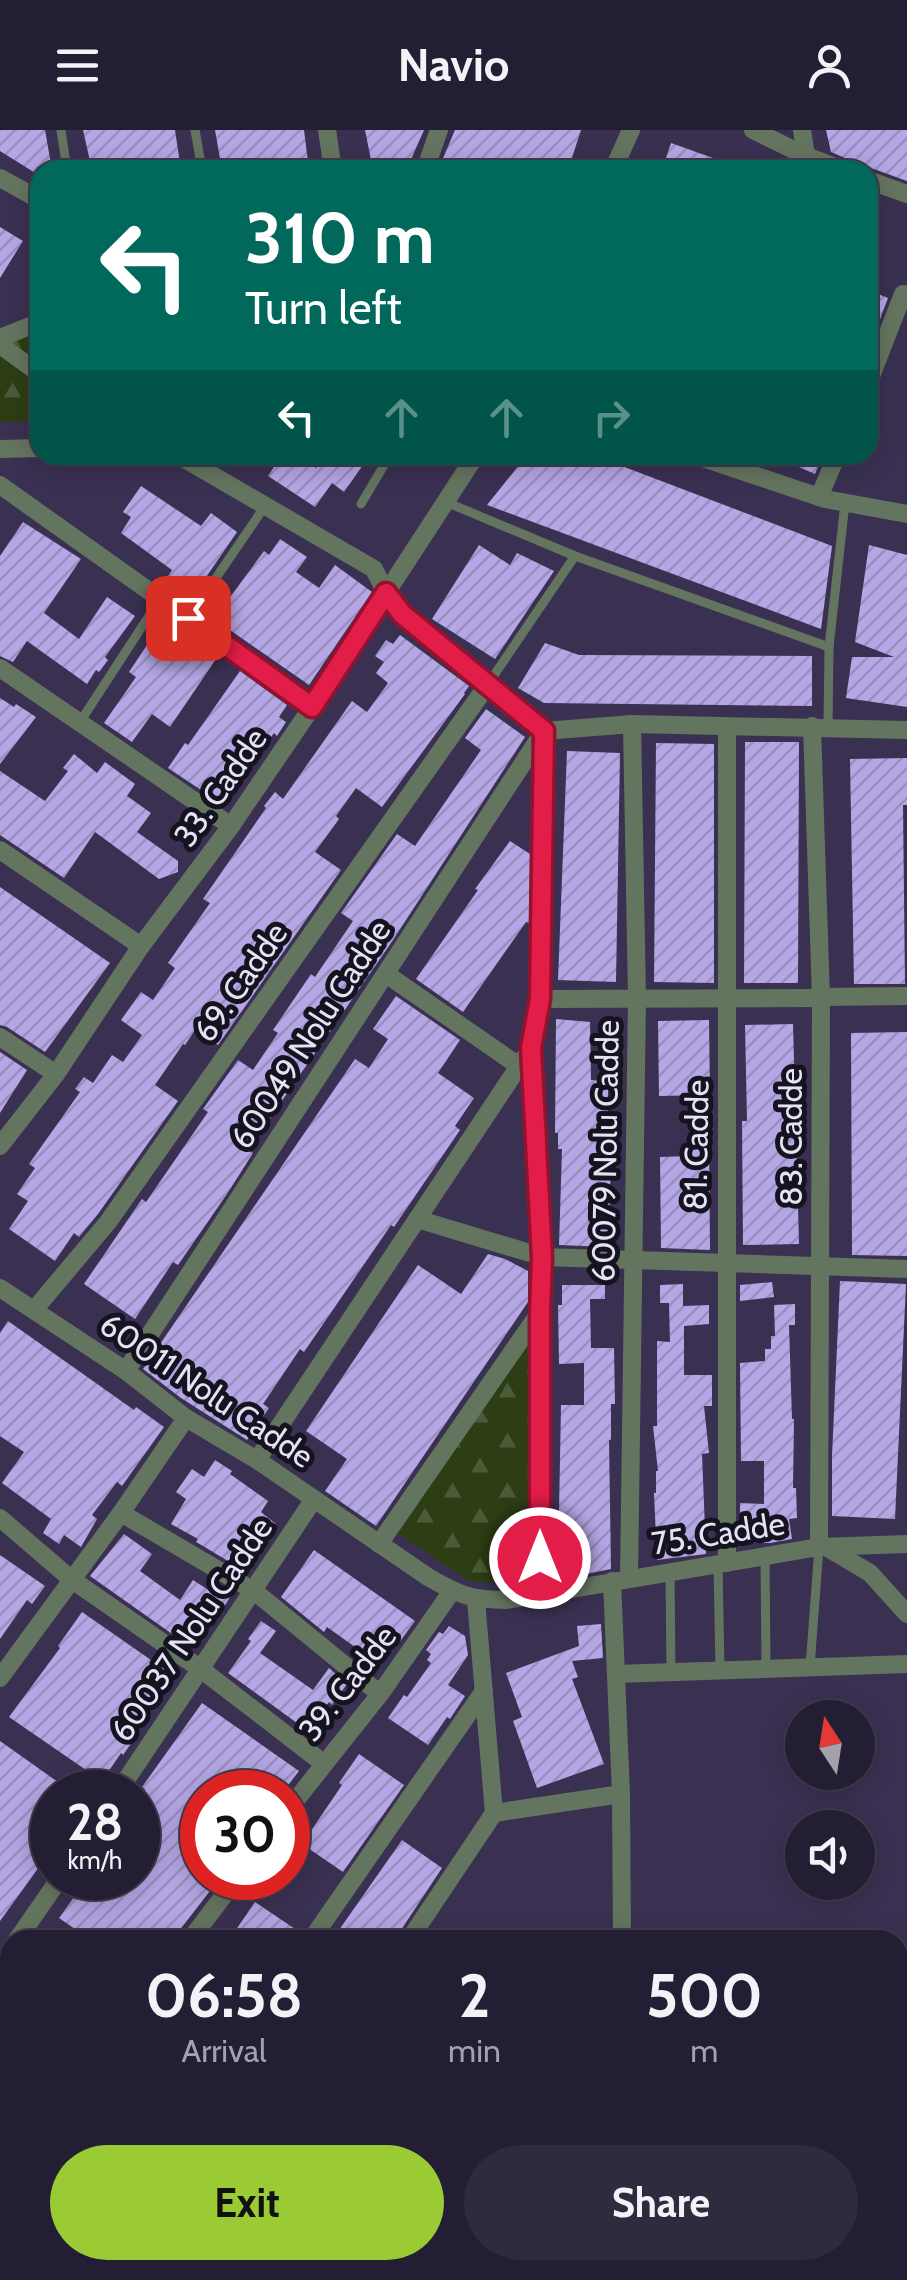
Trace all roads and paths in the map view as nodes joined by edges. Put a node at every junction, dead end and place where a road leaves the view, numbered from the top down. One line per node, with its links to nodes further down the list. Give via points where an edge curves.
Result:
1 (61, 130): 8 (lane)
2 (195, 130): 9 (lane)
3 (327, 130): 10 (street)
4 (439, 130): 11 (street)
5 (630, 130): 12 (street)
6 (754, 130): 13 (street)
7 (802, 130): 14 (street)
8 (66, 160)
9 (200, 160)
10 (331, 160)
11 (428, 160)
12 (617, 160)
13 (799, 160)
14 (803, 160)
15 (0, 178): 17 (street)
16 (878, 184): 18 (street)
17 (30, 194)
18 (907, 194)
19 (907, 295): 22 (street)
20 (30, 327): 21 (street)
21 (0, 342): 23 (street)
22 (878, 359)
23 (30, 366)
24 (30, 448): 25 (street)
25 (0, 449)
26 (195, 465): 36 (street)
27 (384, 465): 35 (lane)
28 (470, 465): 33 (street, 33. Cadde)
29 (724, 465): 32 (street)
30 (834, 465): 32 (street)
31 (0, 485): 40 (street)
32 (820, 497): 34 (street)
33 (446, 502): 38 (lane); 39 (street, 33. Cadde)
34 (845, 502): 37 (street); 42 (lane)
35 (361, 504)
36 (265, 506): 39 (street, via 374,569); 41 (lane)
37 (907, 514)
38 (574, 556): 42 (lane); 44 (lane)
39 (386, 593): 44 (street, via 402,614); 45 (street, 33. Cadde)
40 (160, 599): 41 (street); 46 (lane)
41 (188, 618): 45 (street)
42 (828, 647): 48 (lane)
43 (0, 668): 46 (street)
44 (488, 684): 51 (street); 73 (street, 69. Cadde, via 108,1222)
45 (312, 707): 52 (street, 33. Cadde)
46 (80, 722): 52 (street)
47 (632, 724): 49 (street); 51 (street); 59 (street, 60079 Nolu Cadde)
48 (820, 726): 49 (street); 50 (street); 58 (street, 83. Cadde)
49 (727, 727): 57 (street, 81. Cadde)
50 (907, 730)
51 (544, 731): 55 (street, 60049 Nolu Cadde); 60 (street)
52 (231, 826): 54 (street, 33. Cadde)
53 (0, 850): 54 (street)
54 (141, 946): 64 (street, 33. Cadde)
55 (386, 974): 63 (street); 75 (street, 60049 Nolu Cadde)
56 (907, 996): 58 (street)
57 (728, 997): 58 (street); 59 (street); 69 (street, 81. Cadde)
58 (821, 997): 70 (street, 83. Cadde)
59 (637, 998): 60 (street); 68 (street, 60079 Nolu Cadde)
60 (540, 999): 62 (street)
61 (0, 1037): 64 (street)
62 (531, 1048): 63 (street); 67 (street)
63 (519, 1066): 66 (street)
64 (56, 1074): 65 (street, 33. Cadde)
65 (0, 1146)
66 (417, 1219): 67 (street); 77 (street)
67 (542, 1257): 68 (street); 74 (street)
68 (634, 1260): 69 (street); 88 (street, 60079 Nolu Cadde)
69 (725, 1264): 70 (street); 85 (street, 81. Cadde)
70 (820, 1268): 71 (street); 83 (street, 83. Cadde)
71 (907, 1269)
72 (0, 1288): 73 (street, 60011 Nolu Cadde)
73 (34, 1310): 75 (street, 60011 Nolu Cadde)
74 (540, 1312): 81 (street); 91 (street)
75 (126, 1370): 76 (street, 60011 Nolu Cadde)
76 (186, 1418): 77 (street, 60011 Nolu Cadde); 79 (street)
77 (257, 1460): 78 (street, 60011 Nolu Cadde)
78 (314, 1499): 81 (street, 60011 Nolu Cadde); 89 (street, 60037 Nolu Cadde)
79 (121, 1513): 87 (street); 89 (street)
80 (0, 1518): 87 (street)
81 (378, 1544): 90 (street, 60011 Nolu Cadde)
82 (907, 1544): 83 (street, 75. Cadde)
83 (822, 1547): 84 (street, 75. Cadde); 93 (street, via 870,1573); 95 (lane)
84 (765, 1556): 85 (street, 75. Cadde); 96 (lane)
85 (722, 1563): 86 (street, 75. Cadde); 98 (lane)
86 (670, 1572): 88 (street, 75. Cadde); 99 (lane)
87 (71, 1579): 97 (street); 101 (street)
88 (621, 1580): 91 (street, 75. Cadde); 100 (street, 60079 Nolu Cadde)
89 (254, 1590): 97 (street, 60037 Nolu Cadde); 103 (street)
90 (452, 1591): 92 (street, 60011 Nolu Cadde); 103 (street, 39. Cadde)
91 (539, 1593): 92 (street, 75. Cadde)
92 (476, 1600): 102 (street)
93 (907, 1614)
94 (907, 1664): 95 (street)
95 (810, 1668): 96 (street)
96 (766, 1669): 98 (street)
97 (202, 1670): 104 (street); 105 (street, 60037 Nolu Cadde)
98 (720, 1671): 99 (street)
99 (671, 1672): 100 (street)
100 (616, 1674): 107 (street, 60079 Nolu Cadde)
101 (0, 1678)
102 (484, 1691): 108 (street); 113 (street)
103 (380, 1694): 104 (street, 39. Cadde)
104 (323, 1762): 106 (street, 39. Cadde)
105 (133, 1770)
106 (310, 1780)
107 (621, 1794): 108 (street); 115 (street, 60079 Nolu Cadde)
108 (494, 1813): 114 (street)
109 (45, 1900): 111 (street)
110 (220, 1900): 112 (street)
111 (24, 1930)
112 (198, 1930)
113 (317, 1930)
114 (416, 1930)
115 (622, 1930)

